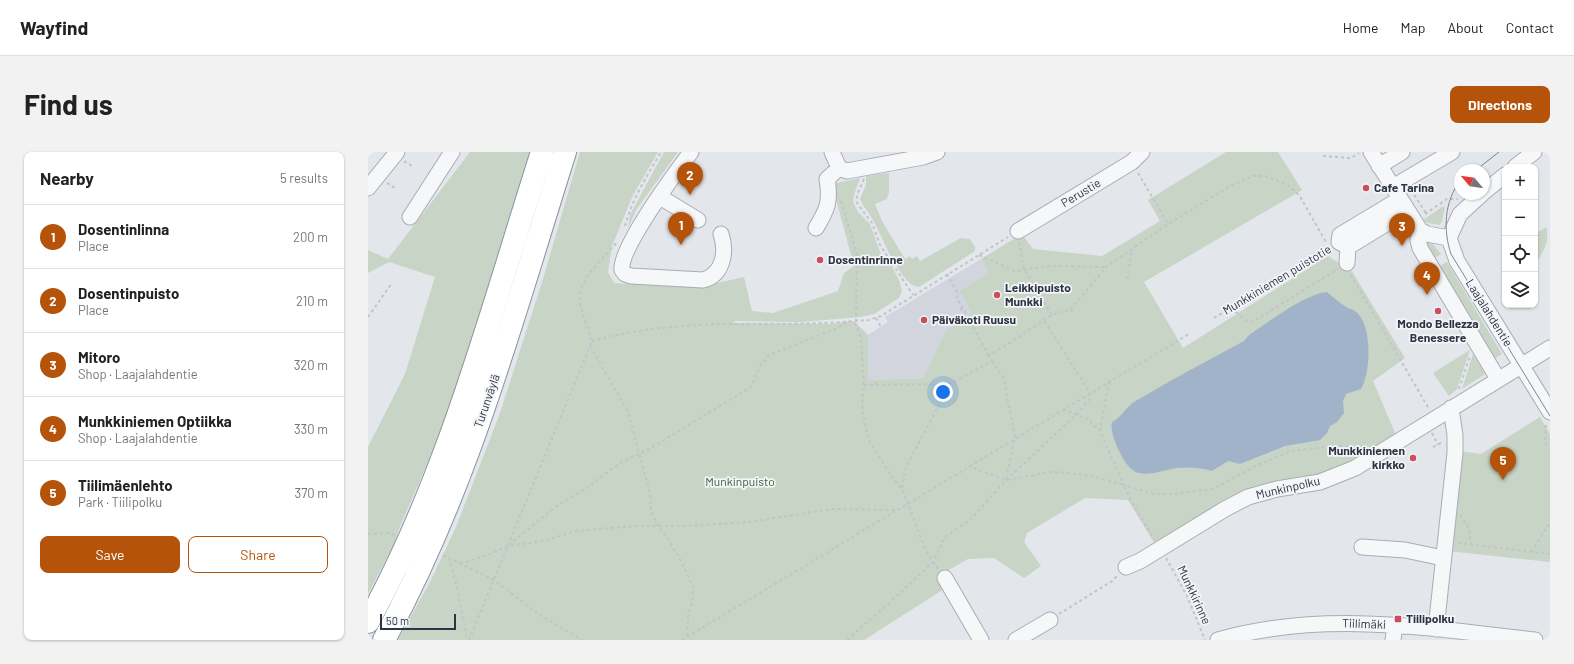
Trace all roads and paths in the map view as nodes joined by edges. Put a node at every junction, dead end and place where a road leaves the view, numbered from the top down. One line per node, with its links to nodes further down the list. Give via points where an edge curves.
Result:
1 (397, 152): 22 (street)
2 (452, 152): 31 (street)
3 (542, 152): 128 (highway, Turunväylä, via 449,442 407,543)
4 (565, 152): 132 (highway, Turunväylä, via 497,371 469,451 428,553)
5 (661, 152): 35 (path, via 639,189)
6 (691, 152): 25 (street)
7 (832, 152): 18 (street)
8 (937, 152): 19 (street)
9 (1361, 152): 14 (path, via 1351,158)
10 (1370, 152): 17 (street)
11 (1402, 152): 17 (street)
12 (1452, 152): 26 (street, Munkkiniemen puistotie)
13 (1534, 152): 16 (street)
14 (1323, 156)
15 (1137, 157): 33 (path); 37 (street, Perustie)
16 (1519, 164)
17 (1379, 166): 26 (street)
18 (838, 168): 19 (street, via 847,171); 34 (street, via 827,180 827,209)
19 (863, 168): 52 (path, via 864,182 857,195 857,203 872,223 880,245)
20 (383, 180): 24 (path)
21 (1502, 180): 23 (street)
22 (368, 188)
23 (1490, 188)
24 (397, 189)
25 (660, 197): 32 (street); 38 (street, via 628,247 621,265 625,274 703,280 711,278 721,265 724,244)
26 (1400, 199): 36 (street); 41 (street, Munkkiniemen puistotie, via 1340,235)
27 (1454, 199): 30 (path, via 1447,199)
28 (840, 200): 70 (path, via 857,255)
29 (1475, 200): 40 (street, via 1460,214)
30 (1426, 213)
31 (410, 217)
32 (698, 220)
33 (1168, 224): 41 (path, via 1240,181 1253,176 1265,176 1288,185); 42 (path)
34 (816, 228)
35 (624, 229)
36 (1420, 230): 40 (street); 82 (street, Laajalahdentie, via 1420,248)
37 (1018, 231): 43 (path); 46 (path)
38 (721, 234)
39 (620, 236): 74 (path, via 588,276 580,291 582,309)
40 (1449, 238): 80 (street, Laajalahdentie, via 1457,261)
41 (1339, 246): 45 (street); 58 (path, Munkkiniemen puistotie)
42 (1132, 249): 44 (path); 48 (path)
43 (979, 255): 46 (path, via 1015,271); 47 (path)
44 (1106, 267): 46 (path, via 1049,266); 59 (path)
45 (1345, 267): 58 (path, via 1254,321 1248,322); 91 (path)
46 (1024, 269): 63 (path)
47 (947, 274): 52 (path); 57 (path)
48 (1127, 279)
49 (394, 285): 50 (path, via 391,283)
50 (386, 291): 51 (path); 53 (path)
51 (389, 294)
52 (913, 295): 66 (path)
53 (380, 299): 54 (path); 55 (path)
54 (384, 301)
55 (376, 306): 56 (path); 61 (path)
56 (379, 308)
57 (963, 308): 60 (path); 78 (path)
58 (1231, 308): 67 (path, Munkkiniemen puistotie)
59 (1071, 309): 62 (path); 63 (path)
60 (960, 310)
61 (370, 314): 64 (path); 65 (path)
62 (1074, 314)
63 (1052, 316): 71 (path)
64 (373, 317)
65 (368, 318): 68 (path)
66 (876, 318): 70 (path); 72 (path)
67 (1214, 318)
68 (371, 320)
69 (849, 321): 70 (path); 74 (path, via 642,330); 99 (path, via 769,355 760,366 751,387)
70 (855, 321): 85 (path, via 861,338)
71 (1045, 322): 78 (path); 87 (path)
72 (881, 327)
73 (1189, 334): 83 (path)
74 (592, 341): 75 (path)
75 (590, 346): 99 (path, via 628,412); 114 (path)
76 (1550, 348): 80 (street, Munkinpolku)
77 (1472, 350): 88 (path)
78 (989, 356): 79 (path)
79 (992, 361): 84 (path); 96 (path, via 1004,379)
80 (1521, 365): 82 (street, Munkinpolku); 93 (street, Laajalahdentie)
81 (876, 379): 86 (path)
82 (1498, 379): 89 (street, Munkinpolku)
83 (1109, 381): 87 (path); 94 (path)
84 (950, 384): 86 (path); 104 (path, via 908,462)
85 (864, 385): 86 (path); 104 (path, via 862,408 868,439 893,479)
86 (876, 385)
87 (1090, 393): 90 (path); 92 (path, via 1090,400)
88 (1458, 394)
89 (1451, 408): 100 (street, Munkinpolku); 106 (street, via 1455,452)
90 (1063, 409): 92 (path); 96 (path)
91 (1430, 411)
92 (1077, 414): 94 (path); 102 (path)
93 (1548, 418): 98 (path, via 1545,439)
94 (1100, 431): 103 (path, Munkkirinne)
95 (1433, 436): 97 (path, via 1440,444)
96 (1015, 438): 101 (path); 102 (path)
97 (1433, 447)
98 (1547, 448)
99 (640, 454): 109 (path, via 650,493 651,511); 114 (path, via 620,463 588,488 554,508)
100 (1377, 454): 103 (path, via 1371,449 1356,446 1304,448 1277,456 1213,489 1154,494); 117 (street, Munkinpolku, via 1354,468 1320,482 1248,497 1225,509)
101 (968, 466): 102 (path); 105 (path)
102 (1006, 480): 103 (path, via 1051,472 1095,477); 122 (path, via 970,520 944,537)
103 (1124, 486): 117 (path, Munkkirinne)
104 (902, 488): 105 (path)
105 (909, 502): 107 (path); 122 (path, via 925,549)
106 (1449, 506): 112 (street); 113 (path, via 1461,516 1468,528)
107 (896, 510): 109 (path, via 833,509 748,522); 131 (path)
108 (1550, 523): 116 (path)
109 (658, 526): 114 (path, via 576,531); 131 (path, via 669,540 693,586 692,603 688,614)
110 (368, 534): 111 (path, via 386,533)
111 (398, 536)
112 (1445, 542): 113 (path); 121 (street)
113 (1471, 545): 116 (path)
114 (508, 546): 123 (path); 126 (path)
115 (1362, 547): 121 (street, via 1405,550)
116 (1531, 552): 118 (path)
117 (1164, 554): 124 (street, Munkinpolku); 139 (path, Munkkirinne, via 1187,596)
118 (1550, 554)
119 (443, 555): 120 (path)
120 (449, 558): 123 (path); 133 (path)
121 (1443, 558): 130 (street)
122 (933, 562): 125 (path); 136 (path)
123 (460, 564): 126 (path)
124 (1126, 567): 127 (path, via 1112,581)
125 (945, 578): 137 (street)
126 (494, 580): 133 (path); 134 (path, via 537,613)
127 (1050, 620): 138 (street)
128 (368, 622)
129 (1395, 625): 130 (street, Tiilimäki); 140 (street, Tiilimäki, via 1337,623 1287,626); 141 (street)
130 (1436, 629): 142 (street, Tiilimäki)
131 (688, 637): 135 (path)
132 (384, 640)
133 (468, 640)
134 (582, 640)
135 (682, 640)
136 (847, 640)
137 (981, 640)
138 (1016, 640)
139 (1205, 640)
140 (1218, 640)
141 (1393, 640)
142 (1535, 640)

